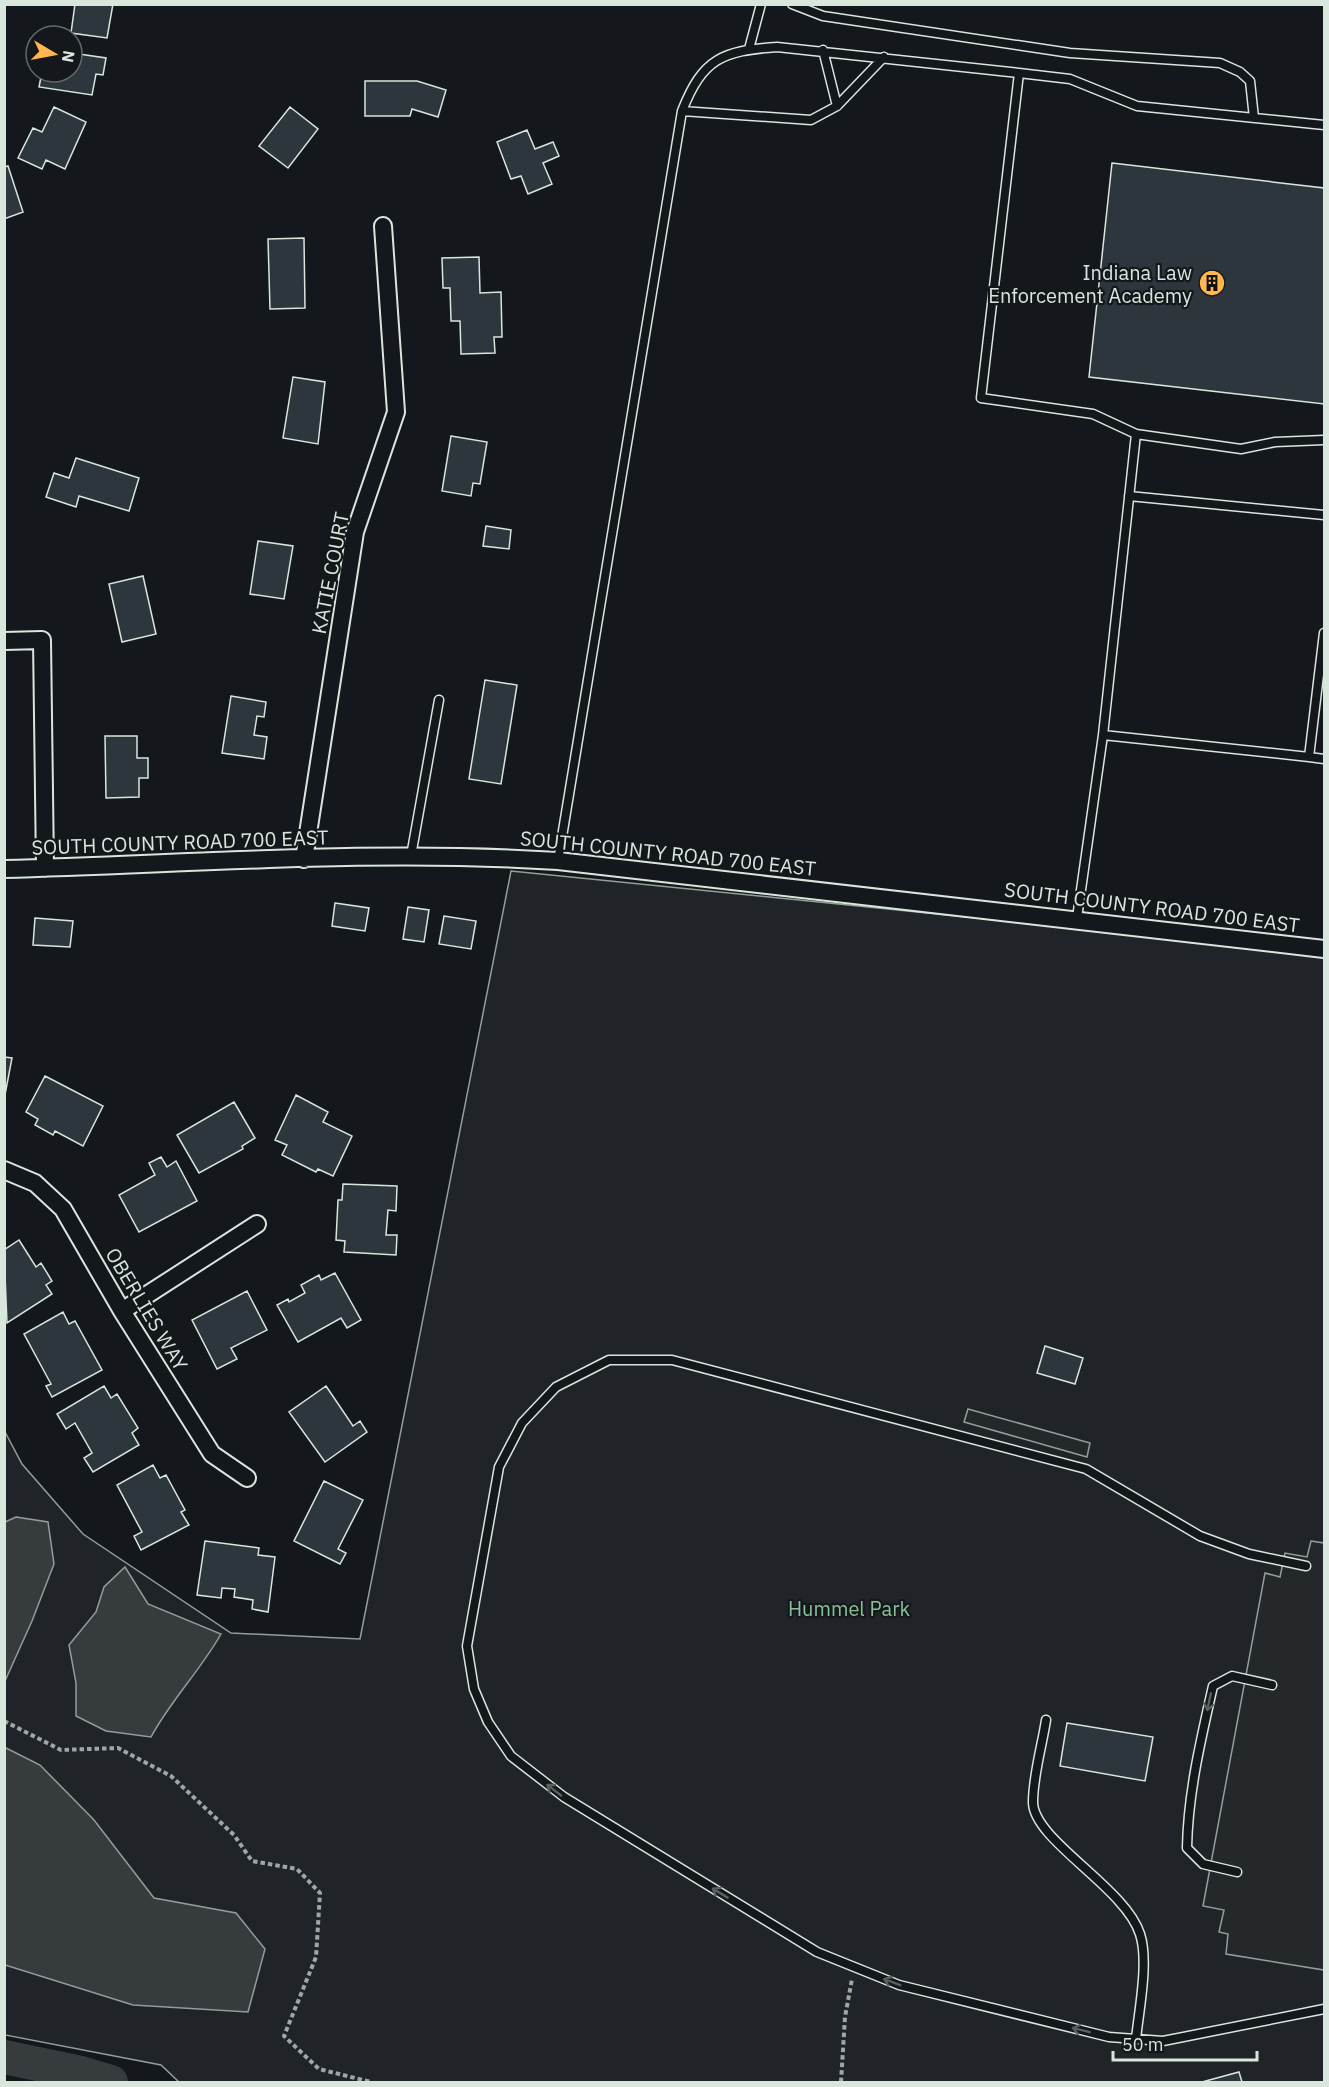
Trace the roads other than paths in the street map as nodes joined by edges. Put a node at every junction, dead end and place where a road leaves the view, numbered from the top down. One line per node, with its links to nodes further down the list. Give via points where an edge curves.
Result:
1 (761, 4): 3 (lane)
2 (792, 4): 9 (lane, via 823,16 1070,53 1220,63 1250,81)
3 (748, 49): 4 (lane, via 777,46); 8 (lane, via 706,66)
4 (823, 50): 5 (lane); 7 (lane)
5 (884, 57): 6 (lane); 7 (lane)
6 (1019, 73): 9 (lane, via 1070,79 1137,106); 12 (lane, via 981,398 1093,414)
7 (837, 106): 8 (lane, via 811,120)
8 (681, 111): 24 (lane)
9 (1254, 118): 10 (lane)
10 (1324, 124)
11 (383, 226): 23 (street, KATIE COURT, via 396,412 355,532)
12 (1136, 434): 13 (lane, via 1241,449 1275,442); 14 (lane)
13 (1324, 440)
14 (1130, 496): 15 (lane); 19 (lane)
15 (1324, 515)
16 (1324, 633): 20 (lane)
17 (4, 641): 25 (street, via 42,640)
18 (440, 700): 22 (lane)
19 (1103, 735): 20 (lane); 27 (lane)
20 (1309, 757): 21 (lane)
21 (1324, 759)
22 (411, 856): 23 (street, SOUTH COUNTY ROAD 700 EAST); 24 (street, SOUTH COUNTY ROAD 700 EAST)
23 (304, 859): 25 (street, SOUTH COUNTY ROAD 700 EAST)
24 (558, 861): 27 (street, SOUTH COUNTY ROAD 700 EAST)
25 (45, 868): 26 (street, SOUTH COUNTY ROAD 700 EAST)
26 (4, 869)
27 (1077, 918): 28 (street, SOUTH COUNTY ROAD 700 EAST)
28 (1324, 949)
29 (4, 1170): 31 (street, OBERLIES WAY, via 35,1183 63,1209)
30 (257, 1224): 31 (street)
31 (122, 1311): 32 (street, OBERLIES WAY, via 212,1454)
32 (247, 1478)
33 (1306, 1566): 38 (lane, one-way to 33, via 1109,2037 899,1985 817,1952 564,1797 511,1756 488,1722 474,1689 467,1646 499,1467 522,1423 556,1387 609,1360 672,1360 1086,1469 1200,1536 1249,1554)
34 (1272, 1685): 36 (lane, one-way to 36, via 1232,1676 1213,1686 1199,1747 1187,1848 1203,1864)
35 (1046, 1720): 38 (lane, via 1033,1803 1040,1823 1127,1907 1141,1935 1143,1966)
36 (1237, 1872)
37 (1324, 2009): 38 (lane, via 1163,2041)
38 (1136, 2039)

